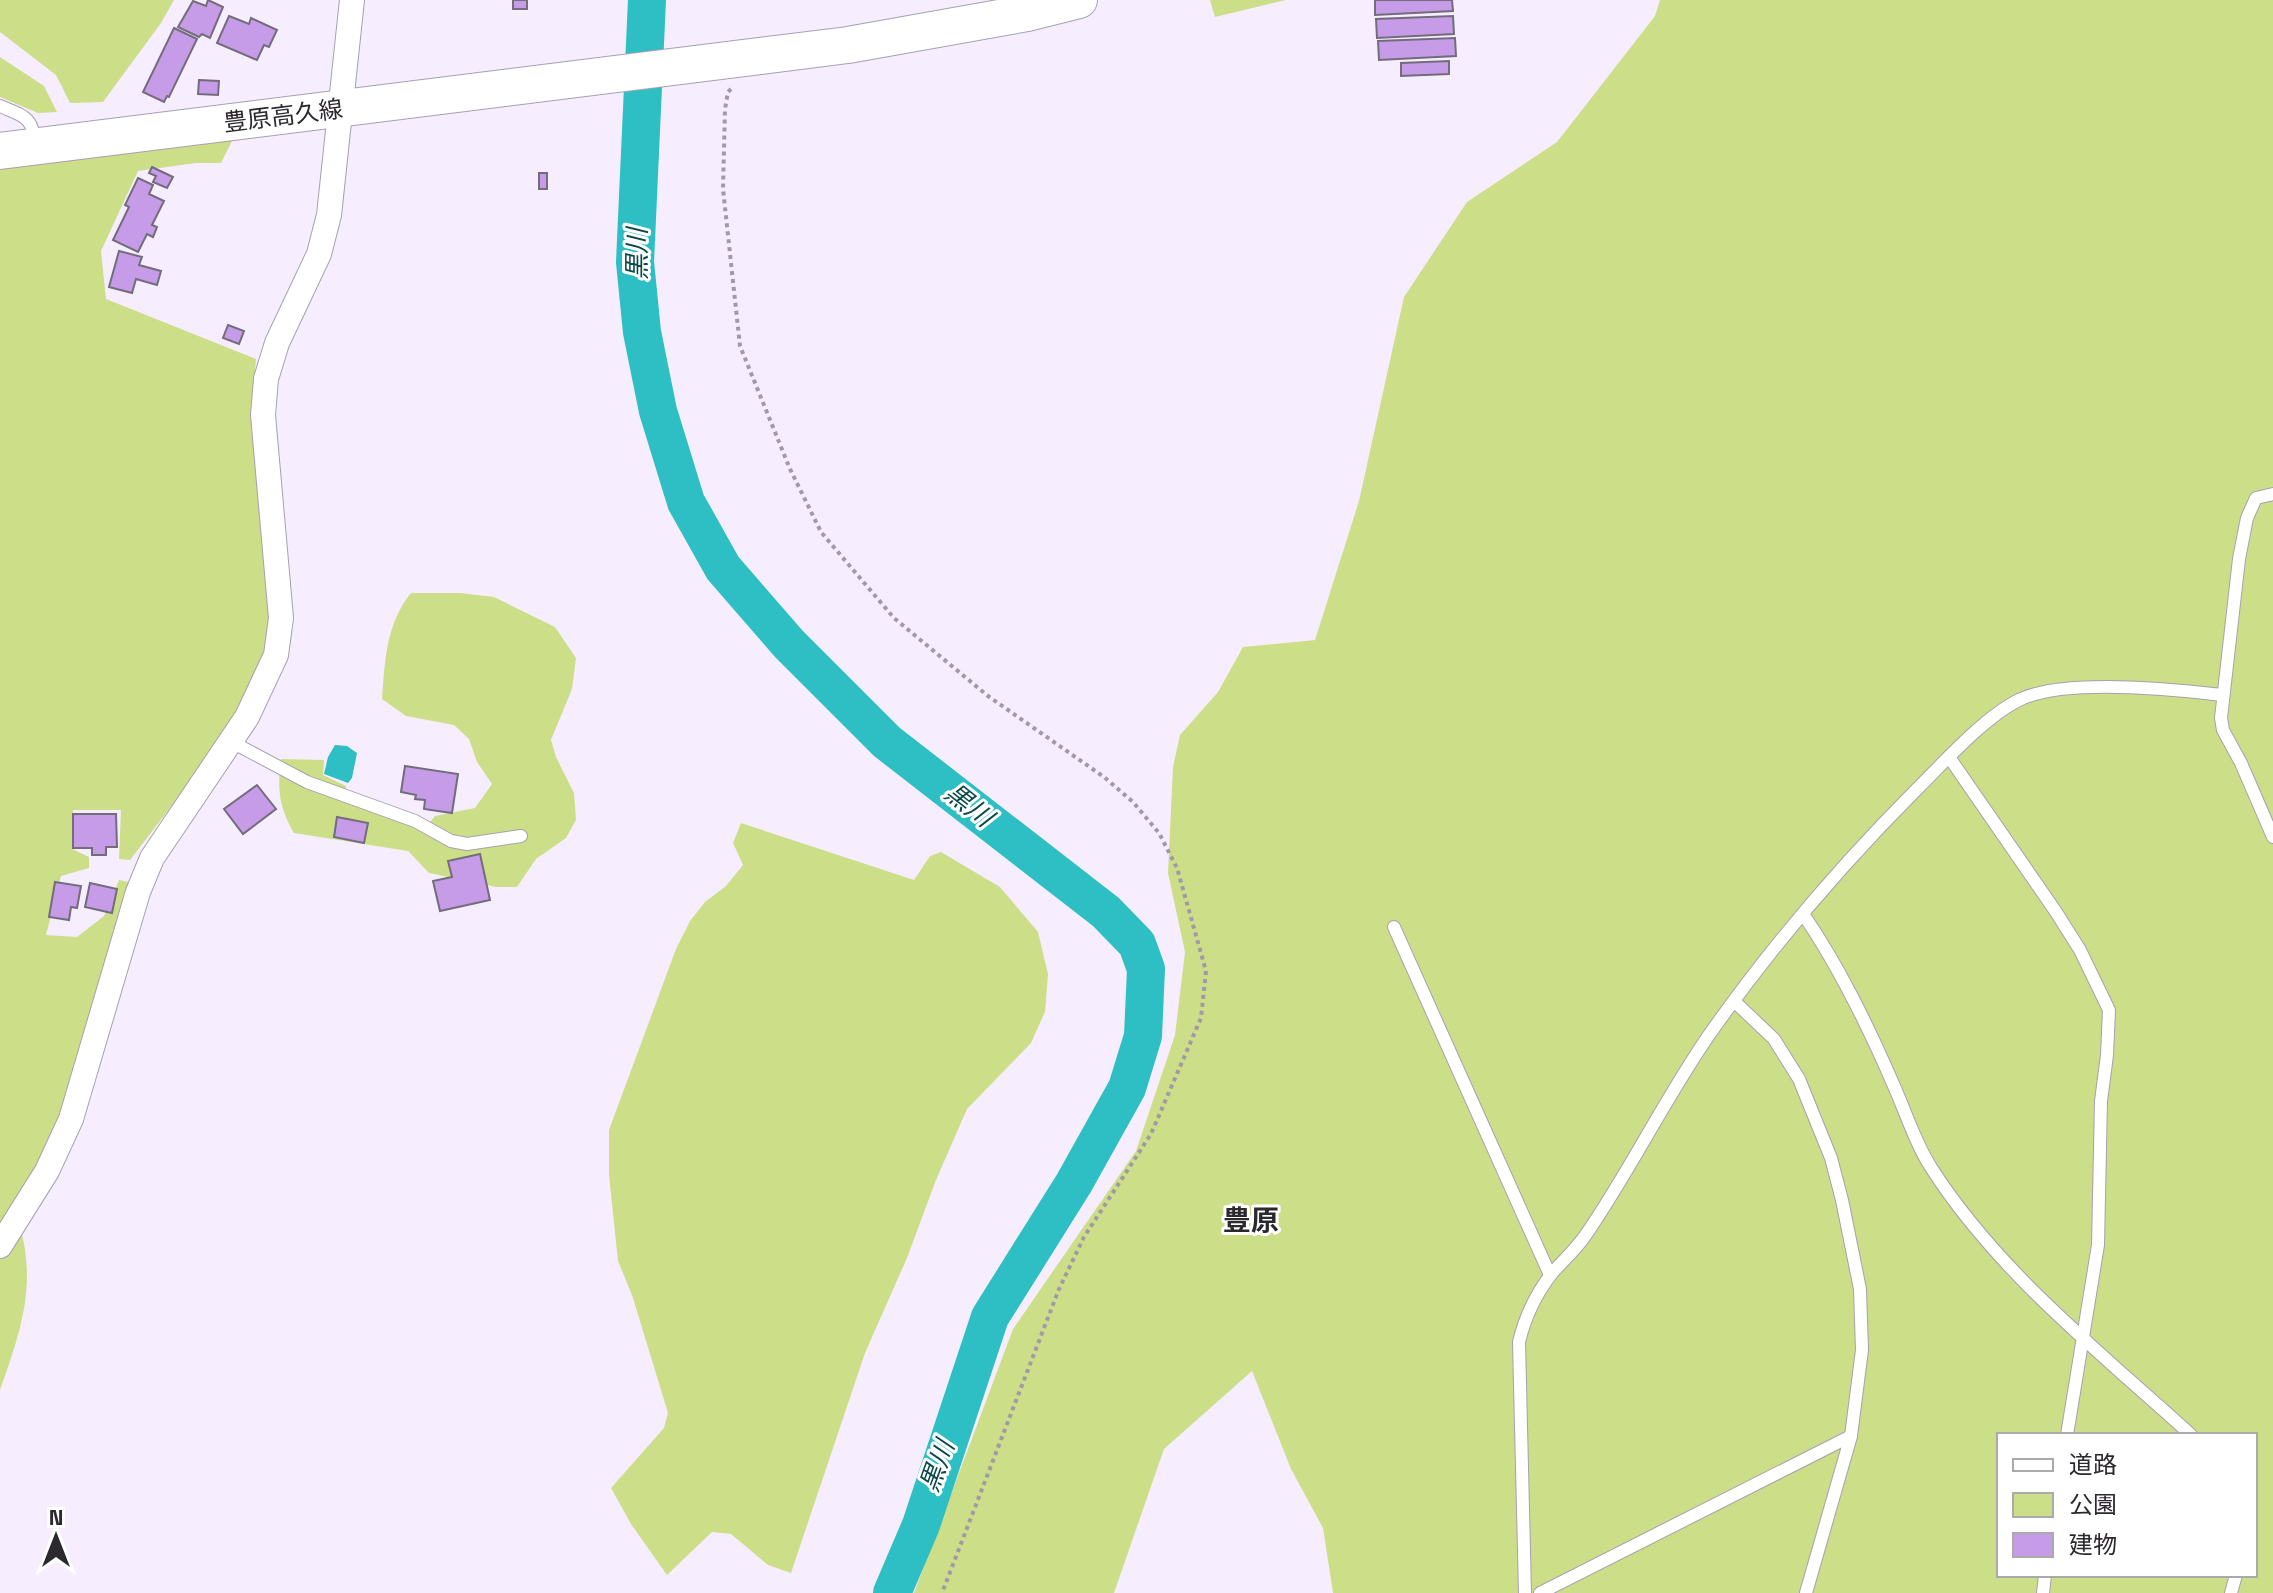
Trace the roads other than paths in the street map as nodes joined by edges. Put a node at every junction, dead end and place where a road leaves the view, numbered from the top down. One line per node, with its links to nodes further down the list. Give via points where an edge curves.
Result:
1 (352, 0): 4 (street)
2 (1079, 0): 4 (main road, 豊原高久線, via 731,73 567,82)
3 (0, 106): 5 (lane, via 28,119 33,127)
4 (342, 109): 5 (main road, 豊原高久線); 8 (street, via 319,254 266,379 263,415 281,618 276,655)
5 (17, 149)
6 (2273, 494): 7 (lane, via 2256,498 2247,518)
7 (2222, 695): 9 (lane, via 2155,689 2043,690 1999,712); 11 (lane, via 2223,730)
8 (230, 741): 10 (lane, via 307,782 415,821 451,841 467,844); 15 (street, via 152,858 71,1119 47,1171)
9 (1949, 757): 12 (lane); 17 (lane, via 2056,912 2109,1010 2098,1245)
10 (521, 836)
11 (2273, 837)
12 (1803, 914): 14 (lane); 17 (lane, via 1864,1018 1931,1167 2006,1261)
13 (1394, 927): 16 (lane)
14 (1735, 1002): 16 (lane, via 1709,1035 1584,1238); 20 (lane, via 1774,1039 1799,1079 1831,1158 1860,1289 1862,1350)
15 (0, 1246)
16 (1550, 1275): 21 (lane, via 1525,1318 1519,1342)
17 (2084, 1338): 18 (lane); 19 (lane)
18 (2067, 1433)
19 (2189, 1433)
20 (1851, 1436): 22 (lane); 23 (lane)
21 (1525, 1593)
22 (1540, 1593)
23 (1806, 1593)

